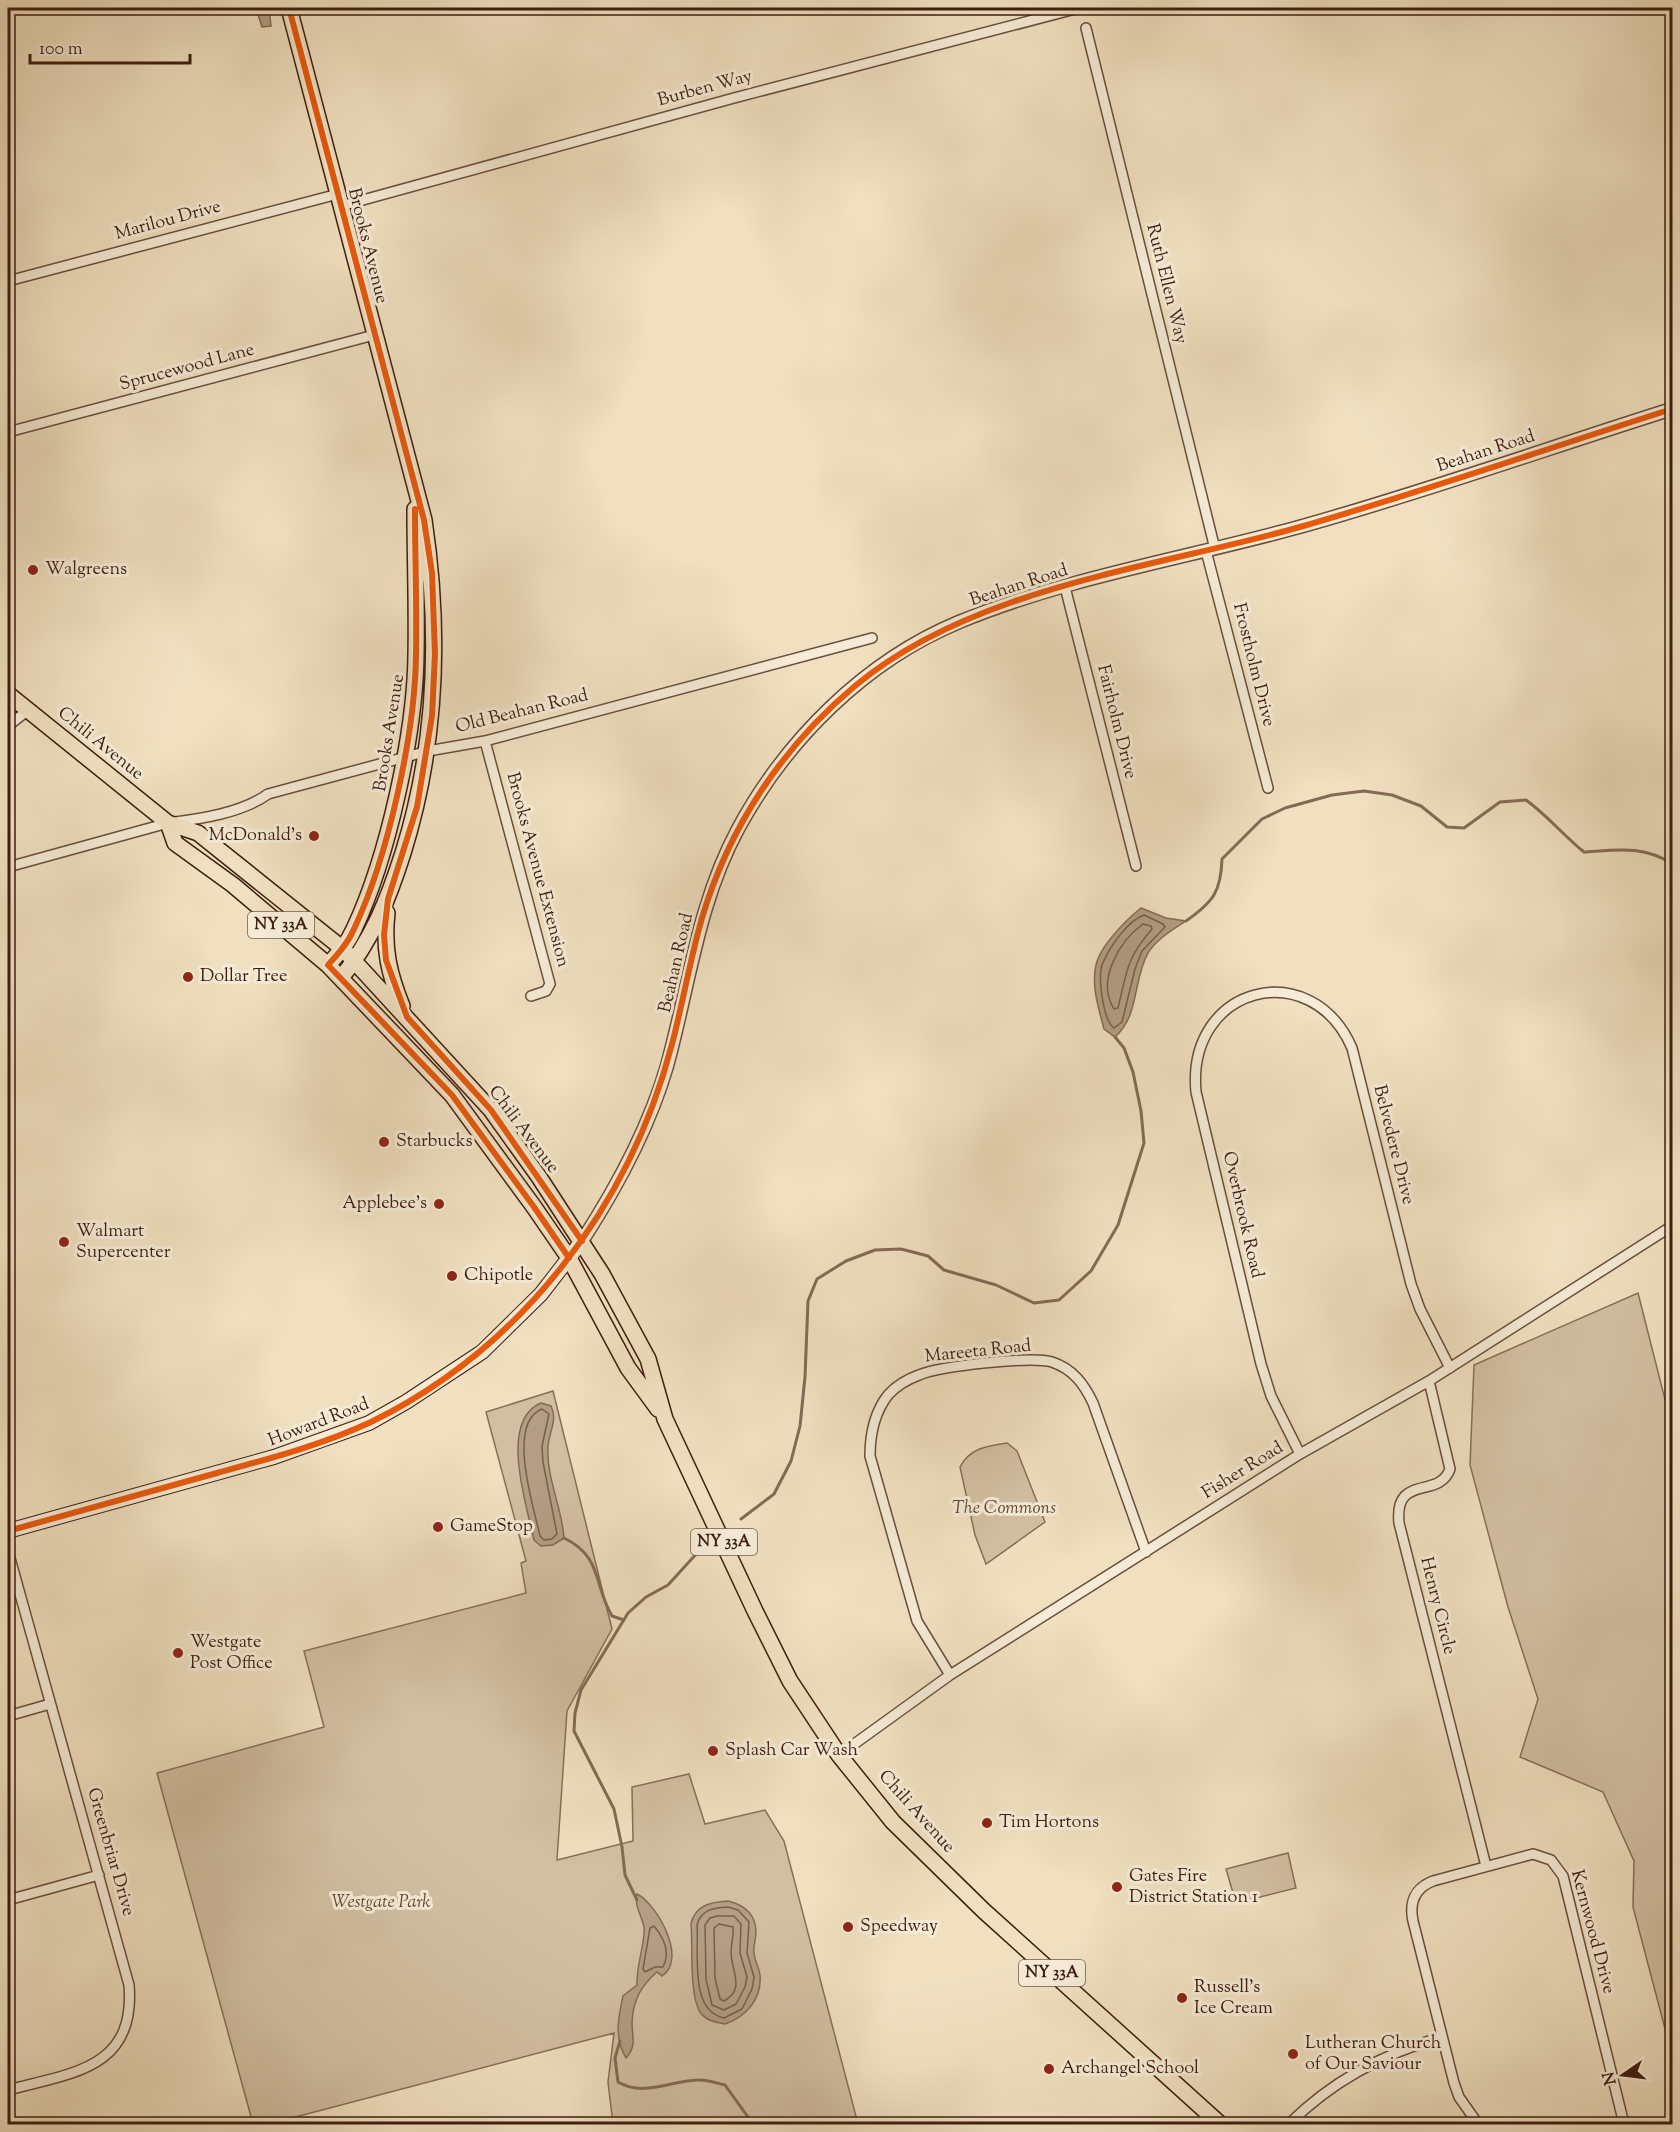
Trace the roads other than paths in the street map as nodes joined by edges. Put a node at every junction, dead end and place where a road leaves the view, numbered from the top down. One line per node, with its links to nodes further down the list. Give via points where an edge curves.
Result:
1 (289, 8): 4 (main road, Brooks Avenue)
2 (1079, 8): 4 (street, Burben Way)
3 (1086, 28): 10 (street, Ruth Ellen Way)
4 (339, 200): 5 (street, Marilou Drive); 6 (main road, Brooks Avenue)
5 (8, 281)
6 (374, 335): 8 (street, Sprucewood Lane); 9 (main road, Brooks Avenue)
7 (1672, 409): 10 (street, Beahan Road, via 1302,526)
8 (8, 432)
9 (414, 491): 17 (main road, Brooks Avenue, via 424,520 432,573 435,654); 18 (main road, Brooks Avenue, via 417,655)
10 (1211, 550): 11 (street, Beahan Road); 19 (street, Frostholm Drive)
11 (1065, 587): 21 (street, Fairholm Drive); 32 (street, Beahan Road, via 957,623 897,656 840,699 781,763 758,795 724,857 701,923 666,1070 651,1112 605,1205)
12 (872, 638): 16 (street, Old Beahan Road)
13 (8, 694): 14 (main road, Chili Avenue / NY 33A)
14 (27, 711): 15 (street); 20 (main road, Chili Avenue / NY 33A)
15 (8, 726)
16 (485, 741): 17 (street, Old Beahan Road); 28 (street, Brooks Avenue Extension, via 550,984 546,992)
17 (428, 751): 18 (street, Old Beahan Road); 23 (main road, Brooks Avenue, via 417,807)
18 (404, 758): 20 (street, Old Beahan Road); 24 (main road, Brooks Avenue, via 383,850)
19 (1268, 788)
20 (168, 824): 22 (street, Old Beahan Road); 24 (main road, Chili Avenue / NY 33A, via 198,833); 26 (main road, Chili Avenue / NY 33A, via 175,843 233,885)
21 (1136, 866)
22 (8, 867)
23 (388, 899): 25 (main road, Brooks Avenue); 30 (main road, via 386,960)
24 (343, 949): 25 (main road, Chili Avenue / NY 33A); 26 (main road, Brooks Avenue)
25 (355, 960): 27 (main road, Brooks Avenue); 30 (main road, Chili Avenue / NY 33A)
26 (328, 965): 27 (main road, Chili Avenue / NY 33A)
27 (341, 978): 33 (main road, Chili Avenue / NY 33A, via 452,1095)
28 (531, 996)
29 (1248, 998): 34 (street, Belvedere Drive, via 1276,993 1295,995 1323,1009 1344,1029 1411,1284); 37 (street, Overbrook Road, via 1222,1011 1207,1030 1197,1051 1196,1092 1261,1364 1271,1396)
30 (407, 1017): 32 (main road, Chili Avenue / NY 33A, via 491,1110)
31 (1672, 1226): 34 (street, Fisher Road)
32 (582, 1241): 33 (main road, Howard Road); 36 (main road, Chili Avenue / NY 33A, via 648,1359)
33 (568, 1258): 36 (main road, Chili Avenue / NY 33A, via 628,1368); 38 (main road, Howard Road, via 541,1294 482,1352 369,1422 274,1457)
34 (1450, 1368): 35 (street, Fisher Road)
35 (1429, 1381): 37 (street, Fisher Road); 45 (street, Henry Circle, via 1449,1469 1444,1479 1401,1498 1399,1523)
36 (665, 1419): 44 (main road, Chili Avenue / NY 33A, via 790,1681)
37 (1300, 1454): 40 (street, Fisher Road)
38 (8, 1531)
39 (8, 1551): 42 (street, Greenbriar Drive)
40 (1146, 1552): 41 (street, Fisher Road); 41 (street, Mareeta Road, via 1093,1403 1085,1386 1069,1370 1051,1362 1031,1360 937,1370 906,1380 889,1395 876,1416 870,1435 870,1456 917,1622)
41 (950, 1675): 44 (street, Fisher Road)
42 (51, 1704): 43 (street); 46 (street, Greenbriar Drive)
43 (8, 1716)
44 (839, 1755): 50 (main road, Chili Avenue / NY 33A, via 894,1821 984,1911)
45 (1486, 1866): 48 (street, Kernwood Drive, via 1424,1885 1412,1900 1413,1921); 53 (street, Kernwood Drive, via 1533,1854 1558,1867)
46 (99, 1875): 47 (street); 49 (street, Greenbriar Drive, via 129,1985 127,2026 118,2045 105,2058 83,2069)
47 (8, 1900)
48 (1442, 2037): 51 (street, via 1405,2047 1370,2064); 52 (street, Kernwood Drive, via 1459,2097)
49 (8, 2090)
50 (1220, 2124)
51 (1289, 2124)
52 (1478, 2124)
53 (1624, 2124)

